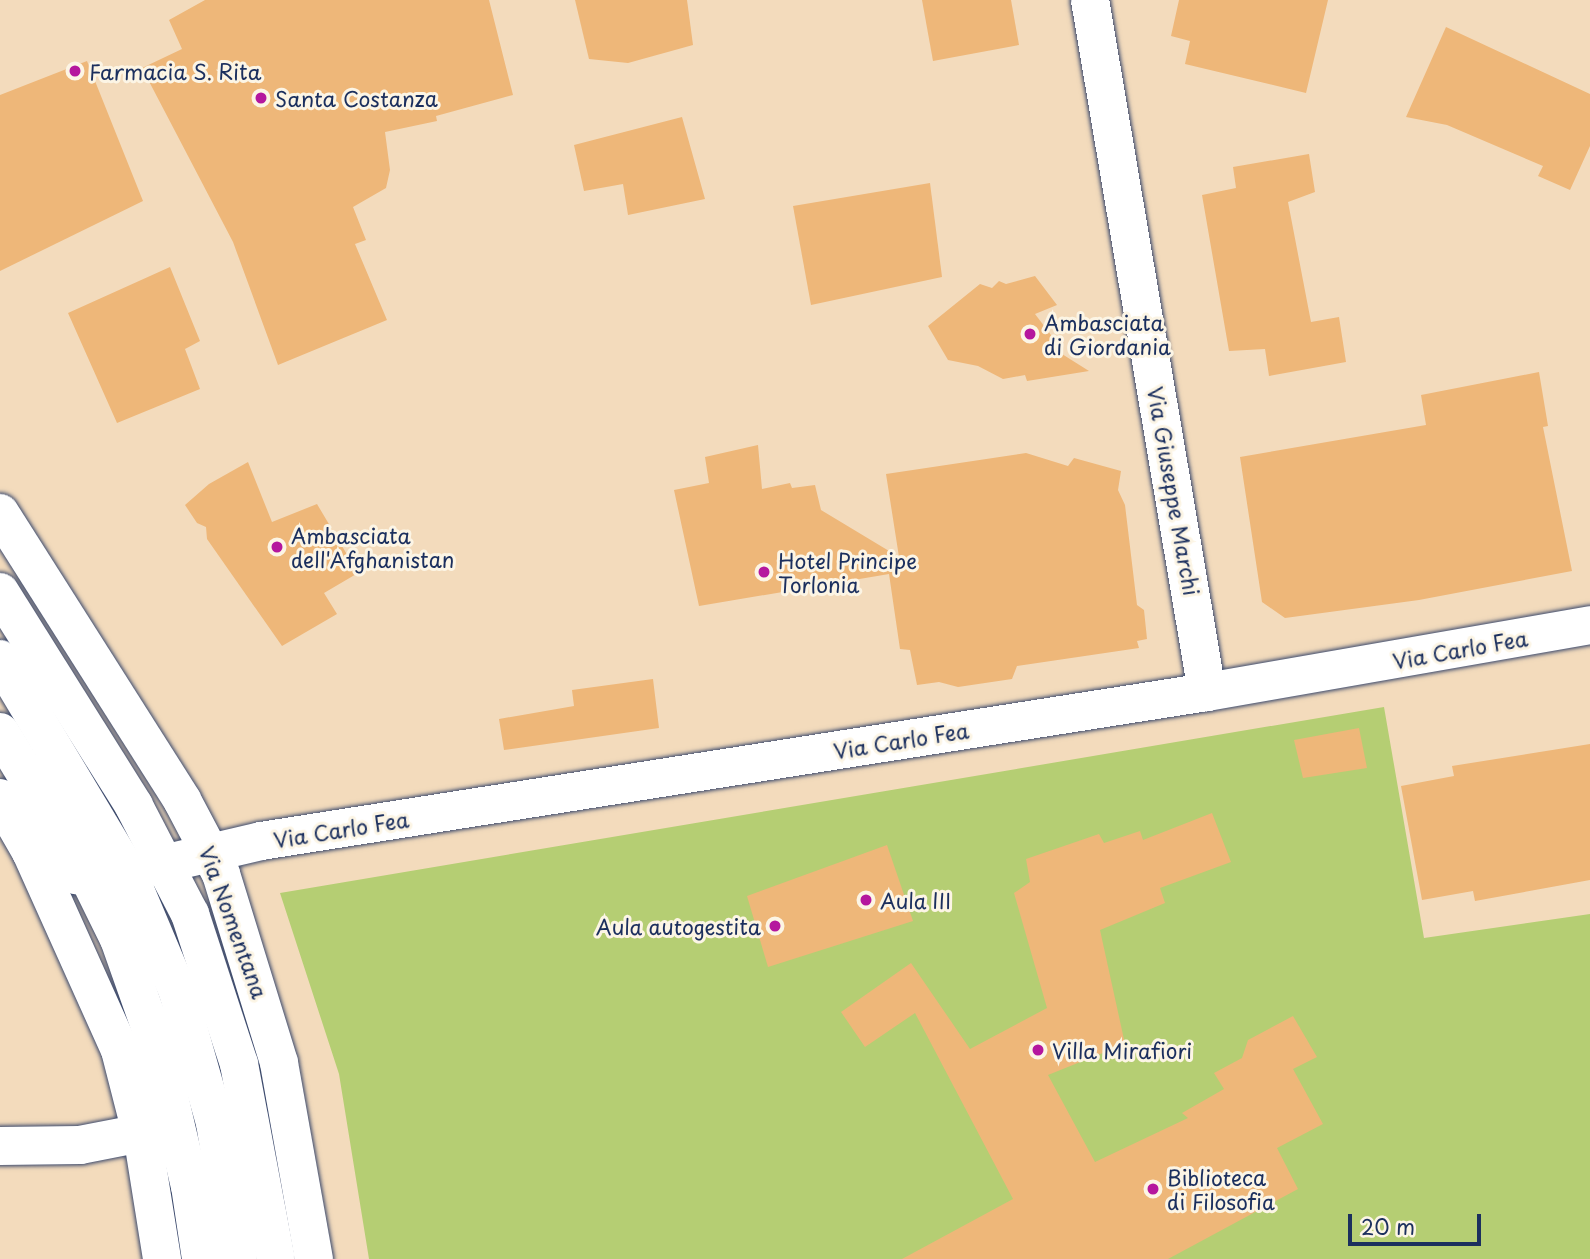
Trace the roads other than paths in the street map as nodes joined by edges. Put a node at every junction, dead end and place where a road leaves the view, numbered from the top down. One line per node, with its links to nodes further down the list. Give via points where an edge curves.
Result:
1 (1090, 0): 6 (street, Via Giuseppe Marchi)
2 (0, 513): 9 (street, Via Nomentana)
3 (0, 592): 11 (street, Via Nomentana)
4 (1590, 625): 6 (street, Via Carlo Fea)
5 (0, 659): 12 (street)
6 (1207, 692): 9 (street, Via Carlo Fea)
7 (0, 732): 13 (street)
8 (0, 798): 10 (street)
9 (210, 850): 11 (street, Via Carlo Fea); 20 (street, Via Nomentana, via 276,1052)
10 (32, 852): 13 (street); 14 (street, via 120,1050)
11 (165, 863): 12 (street, Via Carlo Fea); 19 (street, Via Nomentana, via 203,947 230,1030 251,1114)
12 (128, 873): 13 (street, Via Carlo Fea); 18 (street, via 192,1034 215,1123)
13 (89, 878): 17 (street, via 119,939 158,1049 190,1186)
14 (141, 1133): 15 (street, via 80,1145); 16 (street)
15 (0, 1146)
16 (162, 1259)
17 (201, 1259)
18 (238, 1259)
19 (276, 1259)
20 (314, 1259)

